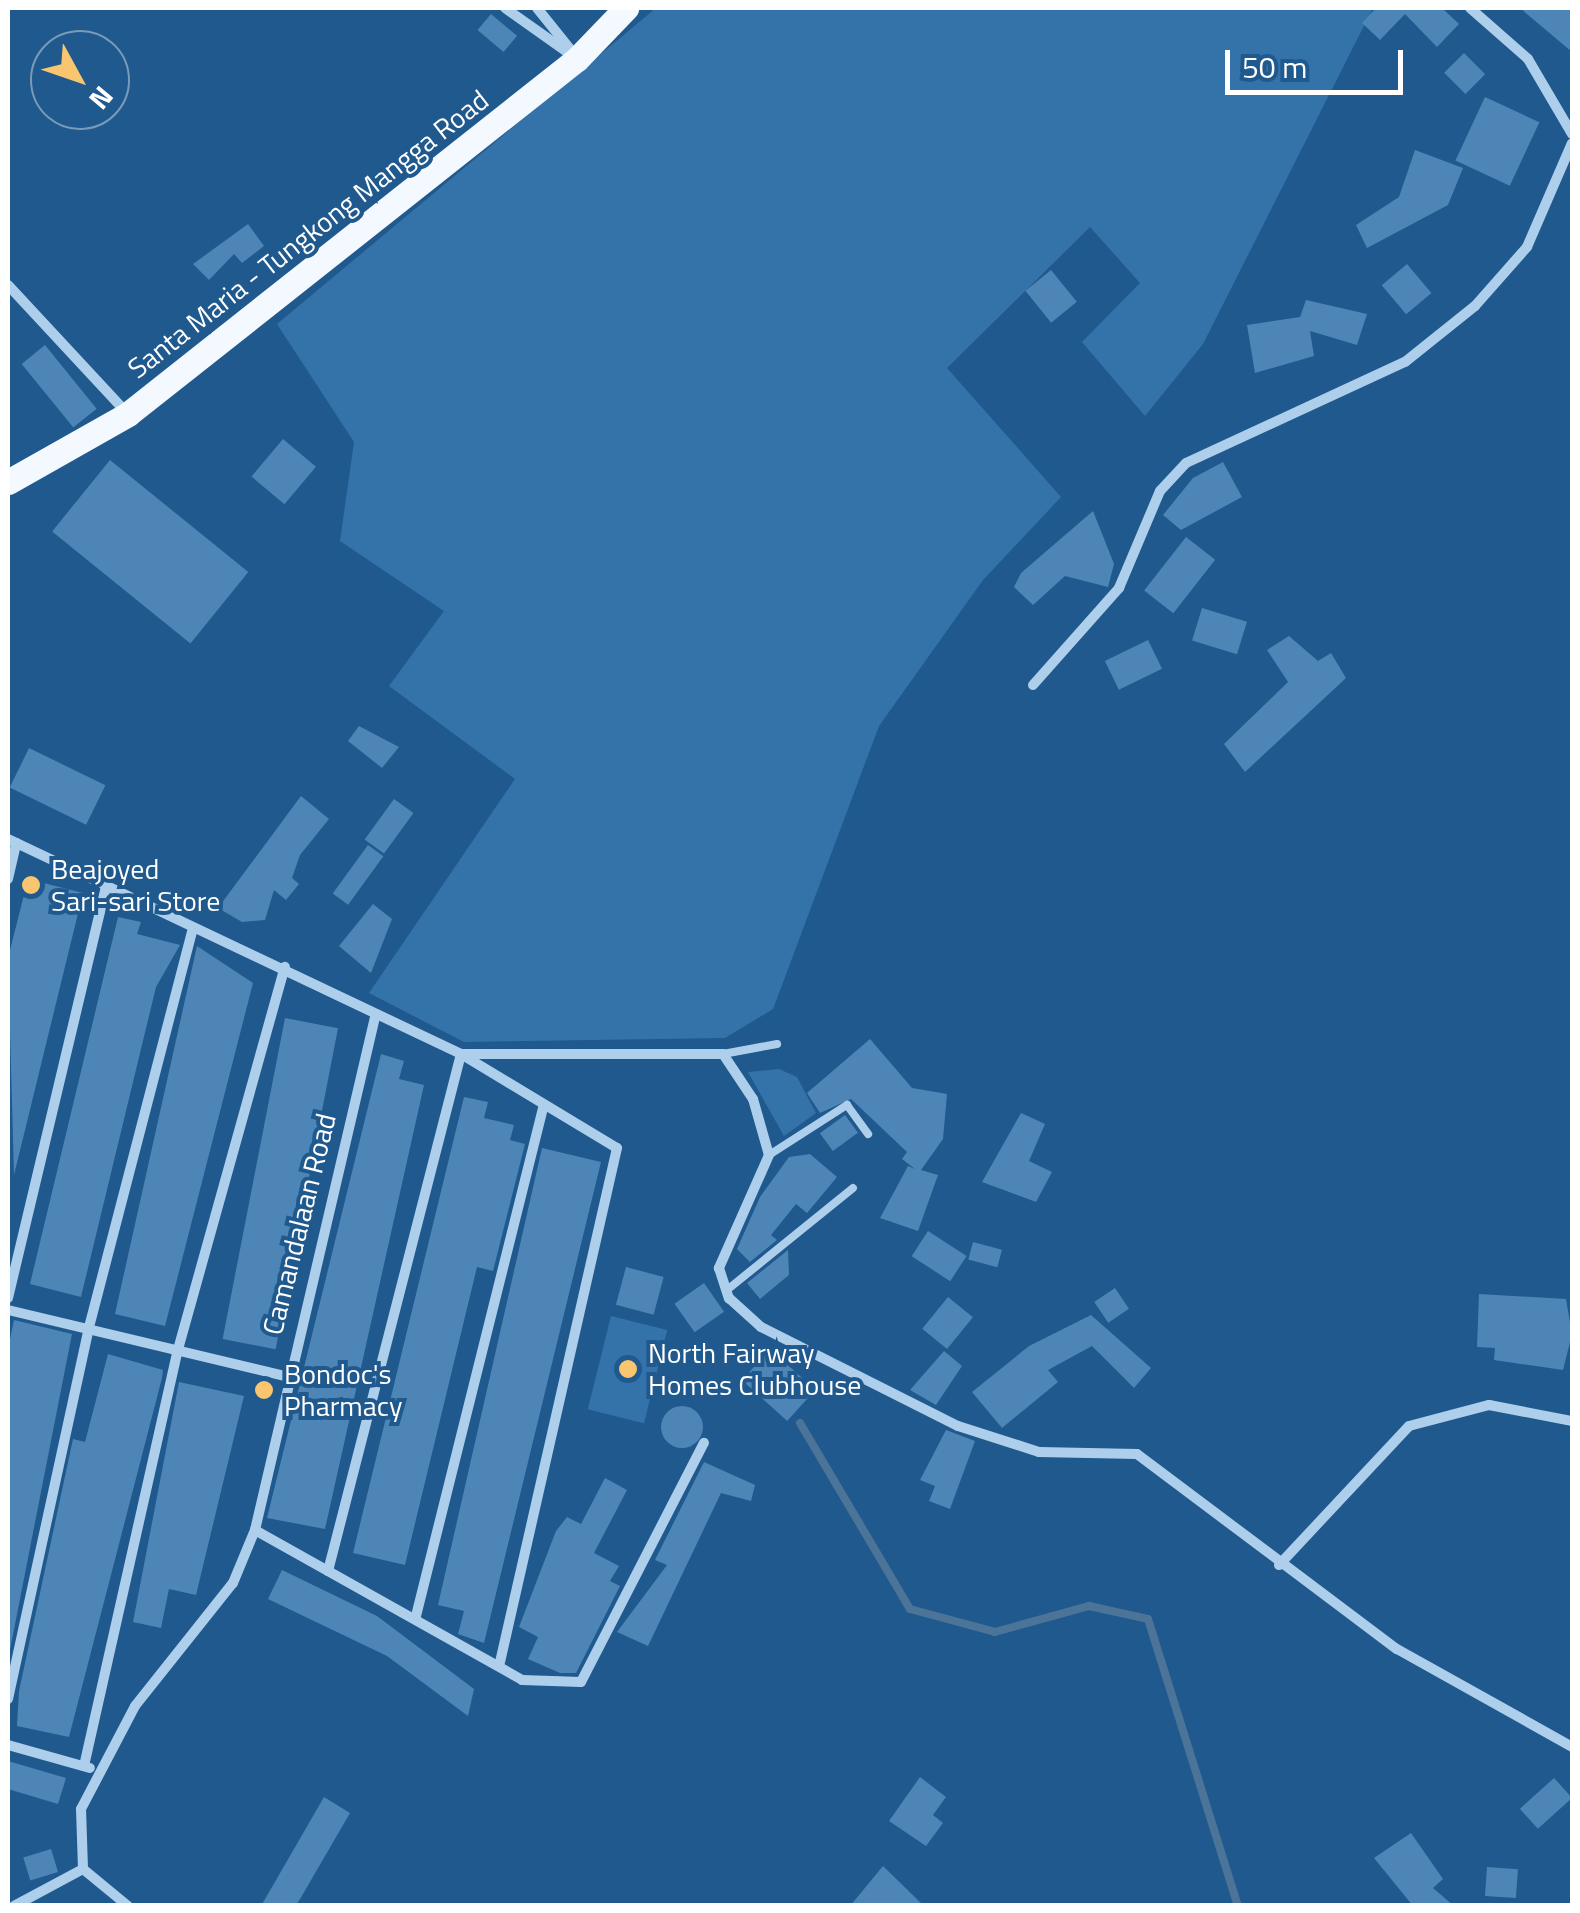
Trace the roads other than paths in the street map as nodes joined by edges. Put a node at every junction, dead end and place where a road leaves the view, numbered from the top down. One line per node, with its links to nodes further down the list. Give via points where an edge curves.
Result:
1 (505, 8): 5 (street)
2 (537, 8): 5 (street)
3 (626, 8): 5 (main road, Santa Maria - Tungkong Mangga Road)
4 (1470, 8): 6 (street, via 1528,59)
5 (577, 59): 9 (main road, Santa Maria - Tungkong Mangga Road)
6 (1572, 134)
7 (1572, 143): 11 (street, via 1528,247 1475,306 1405,362 1186,463 1160,491 1119,588)
8 (8, 285): 9 (street)
9 (128, 414): 10 (main road, Santa Maria - Tungkong Mangga Road)
10 (8, 482)
11 (1033, 685)
12 (12, 841): 13 (street); 14 (street)
13 (8, 880)
14 (106, 888): 15 (street); 26 (street)
15 (193, 928): 16 (street); 28 (street)
16 (285, 967): 17 (street); 29 (street)
17 (375, 1017): 19 (street); 30 (street, Camandalaan Road)
18 (777, 1044): 20 (lane)
19 (461, 1054): 20 (street); 21 (street); 35 (street)
20 (723, 1054): 23 (street, via 753,1099)
21 (544, 1108): 36 (street); 37 (street, via 608,1140 621,1158)
22 (868, 1134): 23 (lane, via 846,1105)
23 (769, 1155): 25 (street, via 719,1268)
24 (853, 1188): 25 (lane)
25 (727, 1290): 34 (street, via 798,1352 958,1426 1039,1452 1137,1454)
26 (8, 1298)
27 (8, 1310): 28 (street)
28 (88, 1330): 29 (street); 38 (street)
29 (177, 1353): 30 (street); 41 (street)
30 (284, 1376): 33 (street, Camandalaan Road)
31 (1572, 1421): 34 (street, via 1488,1405 1409,1426)
32 (704, 1443): 37 (street, via 581,1682 522,1680)
33 (255, 1530): 35 (street); 41 (street, Camandalaan Road, via 233,1583)
34 (1279, 1565): 40 (street, via 1397,1649)
35 (328, 1570): 36 (street)
36 (416, 1616): 37 (street)
37 (500, 1662)
38 (8, 1699)
39 (8, 1745): 41 (street)
40 (1572, 1747)
41 (90, 1768): 42 (street, Camandalaan Road, via 81,1809)
42 (82, 1869): 43 (street); 44 (street)
43 (14, 1906)
44 (128, 1906)

